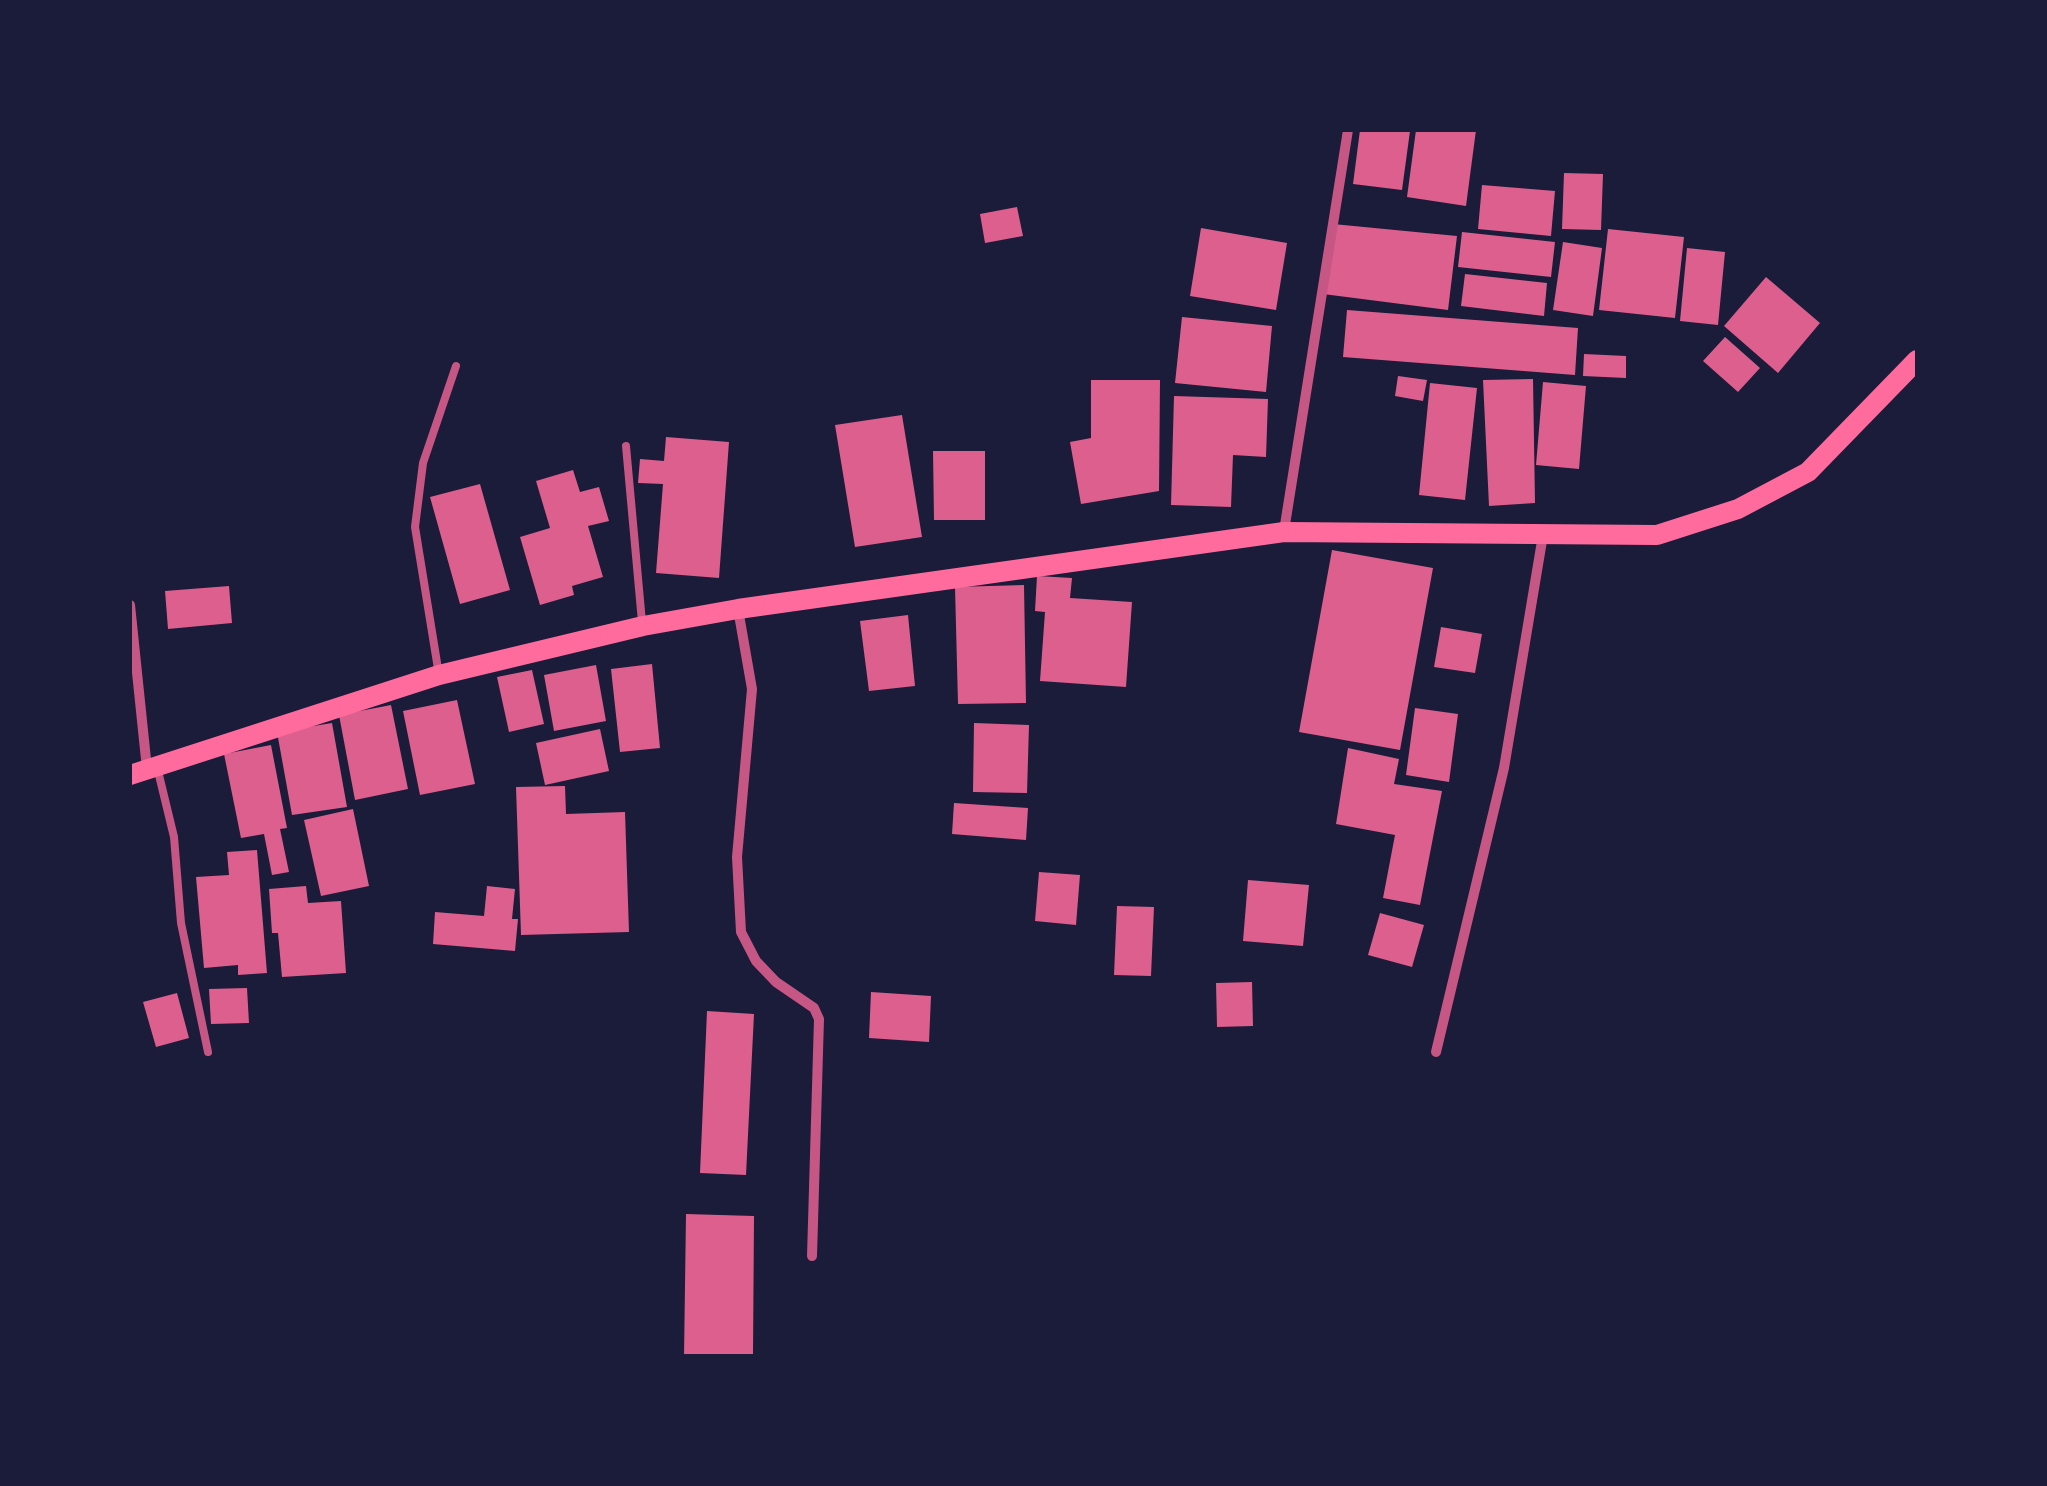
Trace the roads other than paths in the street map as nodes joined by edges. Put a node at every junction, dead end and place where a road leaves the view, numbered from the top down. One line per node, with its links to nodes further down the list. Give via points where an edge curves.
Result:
1 (1348, 130): 5 (street)
2 (1917, 360): 6 (main road, via 1808,472 1738,509 1657,535)
3 (456, 366): 10 (lane, via 423,463 415,527)
4 (626, 446): 9 (lane)
5 (1284, 532): 6 (main road); 8 (main road)
6 (1544, 534): 13 (street, via 1504,768)
7 (130, 605): 11 (street)
8 (738, 609): 9 (main road); 14 (street, via 752,689 736,857 741,932 756,961 820,1020)
9 (643, 626): 10 (main road)
10 (439, 675): 11 (main road)
11 (145, 770): 12 (lane, via 174,837 182,923)
12 (208, 1052)
13 (1436, 1052)
14 (812, 1256)

